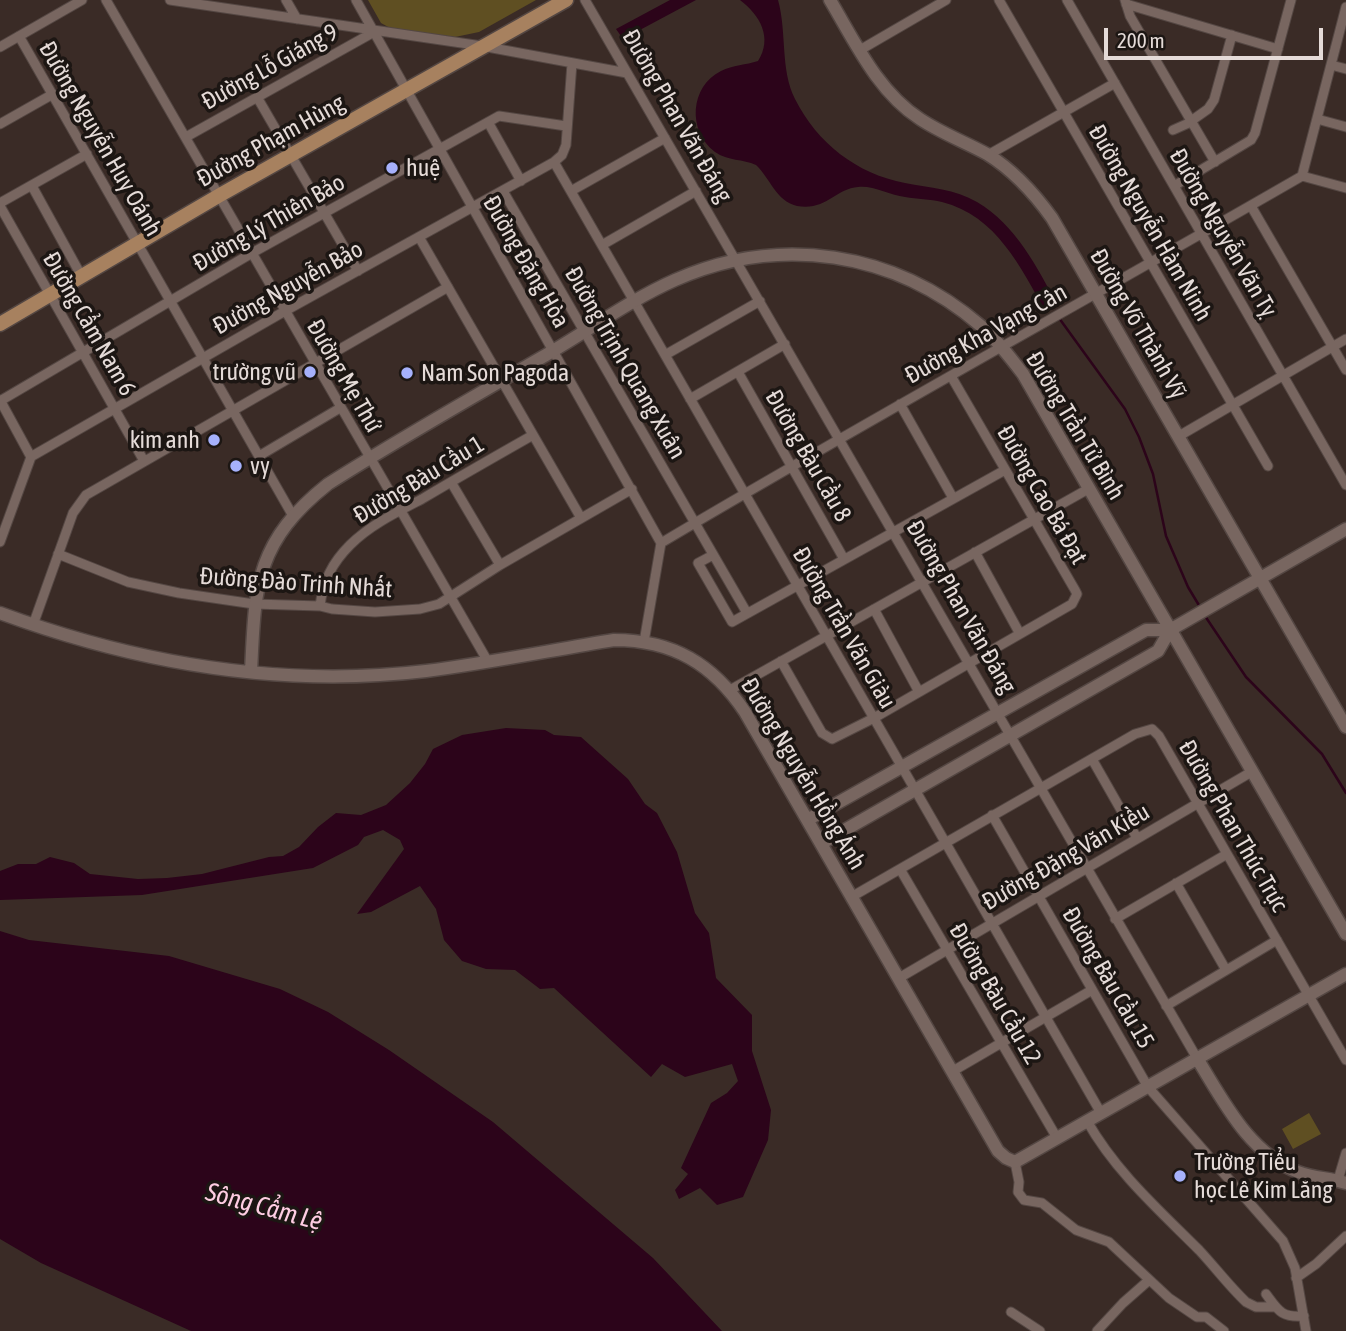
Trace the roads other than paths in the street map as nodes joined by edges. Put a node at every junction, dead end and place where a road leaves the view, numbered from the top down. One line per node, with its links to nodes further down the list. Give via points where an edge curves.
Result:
1 (82, 0): 18 (street)
2 (106, 0): 39 (street, Đường Mẹ Thứ)
3 (170, 0): 15 (street)
4 (286, 0): 15 (street)
5 (356, 0): 16 (street, Đường Đặng Hòa)
6 (566, 0): 19 (main road, Đường Phạm Hùng)
7 (584, 0): 26 (street, Đường Phan Văn Đáng)
8 (830, 0): 22 (street, Đường Võ Thành Vỹ)
9 (946, 0): 22 (street)
10 (999, 0): 31 (street, Đường Nguyễn Hàm Ninh)
11 (1067, 0): 27 (street, Đường Nguyễn Văn Tỵ)
12 (1291, 0): 21 (street)
13 (1126, 2): 17 (street); 33 (street)
14 (1346, 7): 24 (street)
15 (297, 19): 16 (street)
16 (374, 32): 19 (street); 28 (street, Đường Đặng Hòa); 30 (street, Đường Lỗ Giáng 9)
17 (1233, 35): 21 (street); 33 (street, via 1214,100)
18 (19, 36): 20 (street); 29 (street, Đường Nguyễn Huy Oánh)
19 (482, 46): 23 (street); 28 (main road, Đường Phạm Hùng)
20 (0, 47)
21 (1278, 49): 46 (street, via 1255,133 1246,144)
22 (860, 50): 43 (street, Đường Võ Thành Vỹ, via 895,98 919,119)
23 (572, 64): 26 (street); 36 (street)
24 (1331, 65): 25 (street); 32 (street)
25 (1346, 69)
26 (628, 73): 40 (street, Đường Phan Văn Đáng)
27 (1115, 83): 31 (street); 50 (street, Đường Nguyễn Văn Tỵ)
28 (407, 91): 41 (street, Đường Đặng Hòa); 44 (main road, Đường Phạm Hùng)
29 (53, 94): 35 (street); 42 (street, Đường Nguyễn Huy Oánh)
30 (257, 97): 39 (street, Đường Lỗ Giáng 9); 44 (street)
31 (1064, 113): 43 (street); 66 (street, Đường Nguyễn Hàm Ninh)
32 (1317, 119): 37 (street); 47 (street)
33 (1191, 121): 38 (street); 46 (street)
34 (488, 122): 36 (street, Đường Lý Thiên Bảo, via 499,116); 41 (street, Đường Lý Thiên Bảo); 48 (street)
35 (0, 124)
36 (566, 127): 45 (street, via 566,145)
37 (1346, 127)
38 (1173, 130)
39 (186, 137): 55 (street, Đường Mẹ Thứ)
40 (665, 138): 53 (street); 54 (street, Đường Phan Văn Đáng)
41 (439, 149): 58 (street, Đường Đặng Hòa); 59 (street, Đường Lý Thiên Bảo)
42 (87, 155): 49 (street); 62 (street, Đường Nguyễn Huy Oánh)
43 (988, 155): 70 (street, Đường Võ Thành Vỹ, via 1038,199)
44 (291, 156): 55 (main road, Đường Phạm Hùng); 59 (street)
45 (554, 162): 48 (street, Đường Nguyễn Bảo); 53 (street, Đường Trần Văn Giàu)
46 (1215, 162): 50 (street)
47 (1303, 176): 51 (street); 57 (street, Đường Kha Vạng Cân)
48 (521, 181): 52 (street, Đường Nguyễn Bảo)
49 (32, 186): 56 (street); 68 (street)
50 (1174, 186): 60 (street, Đường Nguyễn Văn Tỵ)
51 (1346, 188)
52 (503, 191): 58 (street, Đường Nguyễn Bảo); 77 (street, Đường Trịnh Quang Xuân)
53 (571, 191): 63 (street, Đường Trần Văn Giàu)
54 (696, 191): 63 (street); 65 (street, Đường Phan Văn Đáng)
55 (220, 195): 62 (main road, Đường Phạm Hùng); 64 (street, Đường Mẹ Thứ)
56 (0, 205): 71 (street, Đường Cẩm Nam 6)
57 (1251, 206): 60 (street, Đường Kha Vạng Cân); 80 (street)
58 (473, 208): 61 (street, Đường Nguyễn Bảo); 82 (street, Đường Đặng Hòa)
59 (324, 213): 64 (street, Đường Lý Thiên Bảo); 67 (street)
60 (1201, 234): 66 (street, Đường Kha Vạng Cân); 90 (street, Đường Nguyễn Văn Tỵ)
61 (419, 237): 67 (street, Đường Nguyễn Bảo); 69 (street)
62 (138, 245): 68 (main road, Đường Phạm Hùng); 72 (street, Đường Nguyễn Huy Oánh)
63 (601, 245): 74 (street, Đường Trần Văn Giàu)
64 (252, 253): 72 (street, Đường Lý Thiên Bảo); 75 (street, Đường Mẹ Thứ)
65 (737, 260): 73 (street, Đường Phan Văn Đáng); 74 (street, Đường Trần Tử Bình, via 673,281); 81 (street, Đường Trần Tử Bình, via 808,254 870,265 938,294)
66 (1151, 263): 70 (street, Đường Kha Vạng Cân); 95 (street, Đường Nguyễn Hàm Ninh)
67 (358, 271): 75 (street, Đường Nguyễn Bảo)
68 (82, 277): 71 (main road, Đường Phạm Hùng)
69 (448, 287): 86 (street); 91 (street)
70 (1097, 294): 81 (street, Đường Kha Vạng Cân); 100 (street, Đường Võ Thành Vỹ)
71 (51, 295): 76 (main road, Đường Phạm Hùng); 83 (street, Đường Cẩm Nam 6)
72 (171, 301): 83 (street, Đường Lý Thiên Bảo); 85 (street, Đường Nguyễn Huy Oánh)
73 (760, 301): 79 (street, Đường Phan Văn Đáng); 84 (street)
74 (635, 302): 77 (street, Đường Trần Tử Bình); 84 (street, Đường Trần Văn Giàu)
75 (285, 311): 85 (street, Đường Nguyễn Bảo); 86 (street, Đường Mẹ Thứ)
76 (0, 324)
77 (584, 332): 82 (street, Đường Trần Tử Bình); 120 (street, Đường Trịnh Quang Xuân)
78 (1346, 339): 80 (street)
79 (785, 344): 88 (street); 101 (street, Đường Phan Văn Đáng)
80 (1333, 347): 87 (street); 90 (street)
81 (1002, 348): 89 (street, Đường Kha Vạng Cân); 111 (street, Đường Trần Tử Bình, via 1030,385)
82 (554, 350): 91 (street, Đường Trần Tử Bình); 112 (street, Đường Đặng Hòa)
83 (83, 352): 93 (street, Đường Lý Thiên Bảo); 97 (street, Đường Cẩm Nam 6)
84 (665, 355): 92 (street, Đường Trần Văn Giàu)
85 (203, 359): 97 (street, Đường Nguyễn Bảo); 98 (street, Đường Nguyễn Huy Oánh)
86 (314, 363): 96 (street, Đường Mẹ Thứ); 98 (street)
87 (1346, 370)
88 (738, 372): 92 (street); 106 (street, Đường Bàu Cầu 8)
89 (951, 376): 94 (street, Đường Kha Vạng Cân); 108 (street, Đường Cao Bá Đạt)
90 (1283, 376): 95 (street); 110 (street, Đường Nguyễn Văn Tỵ)
91 (502, 380): 99 (street); 104 (street, Đường Trần Tử Bình)
92 (690, 399): 113 (street, Đường Trần Văn Giàu)
93 (0, 400): 103 (street)
94 (900, 404): 101 (street, Đường Kha Vạng Cân); 114 (street)
95 (1233, 405): 100 (street); 107 (street, Đường Nguyễn Hàm Ninh)
96 (340, 408): 102 (street); 104 (street, Đường Mẹ Thứ)
97 (115, 409): 103 (street, Đường Nguyễn Bảo); 105 (street, Đường Cẩm Nam 6)
98 (233, 411): 102 (street, Đường Nguyễn Huy Oánh); 105 (street)
99 (533, 435): 109 (street, Đường Bàu Cầu 1); 118 (street)
100 (1179, 436): 131 (street, Đường Võ Thành Vỹ)
101 (839, 438): 106 (street, Đường Kha Vạng Cân); 123 (street, Đường Phan Văn Đáng)
102 (259, 456): 116 (street, Đường Nguyễn Huy Oánh)
103 (32, 457): 121 (street)
104 (369, 458): 115 (street, Đường Mẹ Thứ); 116 (street, Đường Trần Tử Bình, via 328,484)
105 (144, 461): 127 (street, via 81,499)
106 (791, 466): 113 (street, Đường Kha Vạng Cân); 129 (street, Đường Bàu Cầu 8)
107 (1268, 466)
108 (1005, 470): 114 (street); 119 (street, Đường Cao Bá Đạt)
109 (451, 482): 115 (street, Đường Bàu Cầu 1); 130 (street)
110 (1346, 485)
111 (1090, 488): 119 (street); 141 (street, Đường Trần Tử Bình)
112 (632, 489): 118 (street, Đường Đào Trinh Nhất); 125 (street, Đường Đặng Hòa)
113 (745, 494): 120 (street, Đường Kha Vạng Cân); 133 (street, Đường Trần Văn Giàu)
114 (953, 498): 123 (street)
115 (400, 511): 134 (street, Đường Mẹ Thứ); 136 (street, Đường Bàu Cầu 1, via 348,547 327,576)
116 (293, 516): 135 (street, Đường Trần Tử Bình, via 264,563)
117 (0, 518): 121 (street)
118 (581, 519): 130 (street, Đường Đào Trinh Nhất)
119 (1033, 520): 126 (street); 142 (street, Đường Cao Bá Đạt, via 1077,594 1073,604)
120 (695, 523): 125 (street, Đường Kha Vạng Cân); 128 (street, Đường Trịnh Quang Xuân)
121 (5, 528): 124 (street)
122 (1346, 529): 131 (street)
123 (893, 531): 129 (street); 132 (street, Đường Phan Văn Đáng)
124 (0, 542)
125 (662, 543): 144 (street)
126 (975, 552): 132 (street); 142 (street)
127 (58, 554): 135 (street, Đường Đào Trinh Nhất, via 135,584); 140 (street)
128 (713, 555): 139 (street, Đường Trịnh Quang Xuân); 139 (street, via 698,564 732,622)
129 (844, 559): 133 (street)
130 (499, 565): 134 (street, Đường Đào Trinh Nhất)
131 (1261, 578): 141 (street); 153 (street, Đường Võ Thành Vỹ)
132 (922, 582): 137 (street); 147 (street, Đường Phan Văn Đáng)
133 (797, 585): 139 (street); 143 (street, Đường Trần Văn Giàu)
134 (450, 597): 136 (street, Đường Đào Trinh Nhất, via 420,608 375,612); 145 (street, Đường Mẹ Thứ)
135 (254, 604): 136 (street, Đường Đào Trinh Nhất); 148 (street, Đường Trần Tử Bình)
136 (320, 606)
137 (874, 609): 143 (street); 150 (street)
138 (0, 613): 140 (street, Đường Nguyễn Hồng Ánh)
139 (747, 613)
140 (33, 625): 148 (street, Đường Nguyễn Hồng Ánh, via 128,653)
141 (1170, 630): 151 (street, via 1146,629); 154 (street, via 1158,651); 157 (street, Đường Trần Tử Bình)
142 (1020, 634): 147 (street, Đường Cao Bá Đạt)
143 (826, 635): 146 (street); 152 (street, Đường Trần Văn Giàu)
144 (644, 642): 145 (street, Đường Nguyễn Hồng Ánh, via 614,640); 149 (street, Đường Nguyễn Hồng Ánh, via 689,657)
145 (486, 660): 148 (street, Đường Nguyễn Hồng Ánh, via 390,674)
146 (781, 661): 149 (street); 152 (street, Đường Cao Bá Đạt, via 827,738 836,738)
147 (969, 664): 150 (street, Đường Cao Bá Đạt); 151 (street, Đường Phan Văn Đáng)
148 (251, 672)
149 (730, 690): 162 (street, Đường Nguyễn Hồng Ánh)
150 (919, 692): 152 (street, Đường Cao Bá Đạt)
151 (997, 713): 154 (street, Đường Phan Văn Đáng); 156 (street)
152 (874, 718): 156 (street, Đường Trần Văn Giàu)
153 (1345, 722)
154 (1010, 735): 158 (street, Đường Phan Văn Đáng); 159 (street)
155 (1092, 759): 158 (street, Đường Phan Thúc Trực); 160 (street, Đường Phan Thúc Trực, via 1152,729); 163 (street)
156 (902, 766): 159 (street, Đường Trần Văn Giàu); 162 (street)
157 (1252, 771): 160 (street, Đường Đặng Văn Kiều); 174 (street, Đường Trần Tử Bình)
158 (1040, 788): 161 (street, Đường Phan Thúc Trực); 167 (street, Đường Phan Văn Đáng)
159 (915, 790): 164 (street); 165 (street, Đường Trần Văn Giàu)
160 (1198, 802): 163 (street, Đường Đặng Văn Kiều); 166 (street, Đường Phan Thúc Trực)
161 (992, 815): 165 (street, Đường Phan Thúc Trực); 170 (street, Đường Bàu Cầu 15)
162 (809, 819): 164 (street, Đường Nguyễn Hồng Ánh)
163 (1137, 838): 167 (street, Đường Đặng Văn Kiều)
164 (822, 842): 171 (street, Đường Nguyễn Hồng Ánh)
165 (945, 842): 168 (street, Đường Phan Thúc Trực); 173 (street, Đường Trần Văn Giàu)
166 (1227, 854): 169 (street); 175 (street, Đường Phan Thúc Trực)
167 (1086, 868): 170 (street, Đường Đặng Văn Kiều); 172 (street, Đường Phan Văn Đáng)
168 (900, 869): 171 (street, Đường Phan Thúc Trực); 176 (street, Đường Bàu Cầu 12)
169 (1176, 883): 172 (street); 177 (street)
170 (1039, 895): 173 (street, Đường Đặng Văn Kiều); 180 (street, Đường Bàu Cầu 15)
171 (853, 896): 179 (street, Đường Nguyễn Hồng Ánh)
172 (1115, 919): 182 (street, Đường Phan Văn Đáng)
173 (991, 924): 176 (street, Đường Đặng Văn Kiều); 183 (street, Đường Trần Văn Giàu)
174 (1346, 934)
175 (1277, 940): 177 (street); 181 (street, Đường Phan Thúc Trực)
176 (947, 950): 179 (street, Đường Đặng Văn Kiều); 184 (street, Đường Bàu Cầu 12)
177 (1226, 970): 182 (street)
178 (1346, 975): 181 (street)
179 (900, 978): 187 (street, Đường Nguyễn Hồng Ánh)
180 (1092, 990): 183 (street); 188 (street, Đường Bàu Cầu 15)
181 (1309, 995): 185 (street); 186 (street, Đường Phan Thúc Trực)
182 (1166, 1006): 185 (street, Đường Phan Văn Đáng)
183 (1046, 1017): 184 (street); 189 (street, Đường Trần Văn Giàu)
184 (1002, 1044): 187 (street); 191 (street, Đường Bàu Cầu 12)
185 (1198, 1060): 188 (street); 194 (street, Đường Phan Văn Đáng, via 1235,1119 1262,1151 1300,1173)
186 (1346, 1060)
187 (953, 1071): 193 (street, Đường Nguyễn Hồng Ánh, via 998,1151)
188 (1148, 1087): 189 (street); 196 (street, Đường Bàu Cầu 15, via 1283,1241)
189 (1101, 1113): 190 (street)
190 (1087, 1121): 191 (street); 199 (street, via 1131,1183 1245,1302)
191 (1056, 1138): 193 (street)
192 (1346, 1153): 194 (street)
193 (1015, 1162): 197 (street, via 1020,1197 1042,1203 1076,1230 1109,1242)
194 (1342, 1182)
195 (1346, 1236): 196 (street)
196 (1296, 1278): 201 (street, Đường Bàu Cầu 15)
197 (1149, 1281): 203 (street); 204 (street, via 1184,1310 1206,1317)
198 (1266, 1294): 199 (street)
199 (1276, 1307): 201 (street)
200 (1011, 1312): 202 (street)
201 (1307, 1326)
202 (1040, 1331)
203 (1097, 1331)
204 (1224, 1331)

